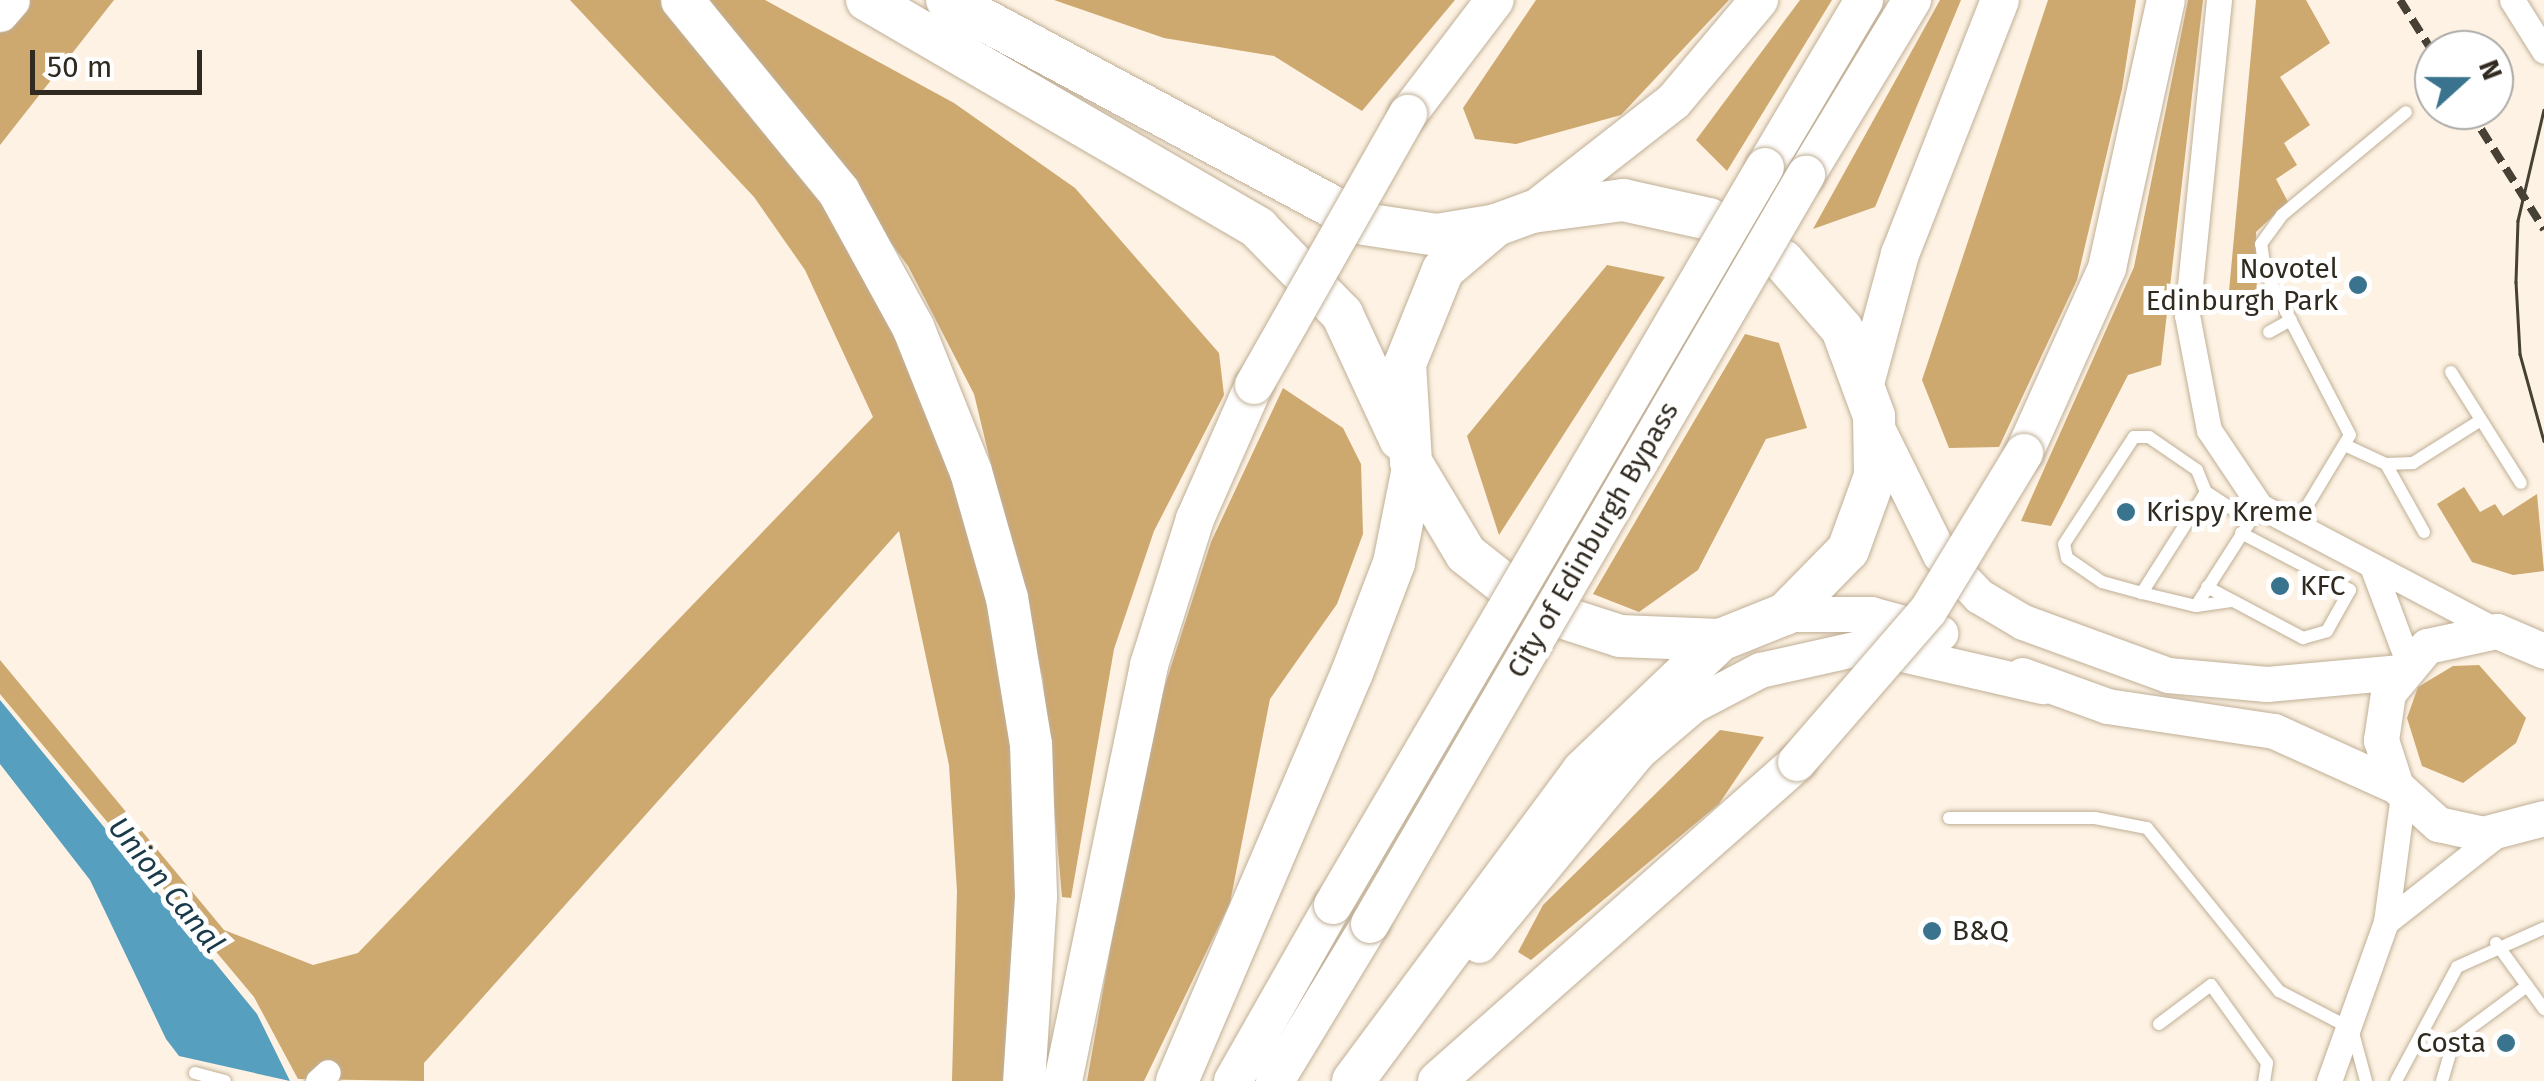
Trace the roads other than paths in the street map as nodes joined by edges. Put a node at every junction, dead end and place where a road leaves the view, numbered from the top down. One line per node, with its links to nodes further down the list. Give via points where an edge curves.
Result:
1 (12, 0): 13 (street)
2 (682, 0): 55 (highway, via 839,192 913,328 971,472 1007,598 1031,744 1036,897)
3 (867, 0): 24 (highway, via 1258,228 1342,314)
4 (947, 0): 16 (highway, via 1364,224 1437,235)
5 (1495, 0): 56 (main road, bridge, via 1408,114 1254,385 1196,520 1148,666)
6 (1758, 0): 16 (main road, via 1674,101)
7 (1864, 0): 58 (main road, City of Edinburgh Bypass, bridge)
8 (1912, 0): 59 (main road, City of Edinburgh Bypass, bridge)
9 (2000, 0): 20 (main road, via 1906,237)
10 (2166, 0): 60 (main road, bridge, via 2106,268 2024,453 1918,624 1796,762)
11 (2219, 0): 27 (street, via 2188,350 2209,430)
12 (2512, 0): 14 (street)
13 (0, 14)
14 (2544, 51)
15 (2406, 112): 17 (lane, via 2268,230 2261,258)
16 (1514, 218): 20 (highway, via 1622,200 1672,207 1746,236 1817,296); 24 (highway, via 1443,270 1412,329)
17 (2291, 320): 18 (lane); 22 (lane)
18 (2268, 332)
19 (2451, 372): 21 (lane)
20 (1870, 398): 35 (highway, via 1875,476 1862,521 1827,579); 39 (street, via 1940,554 1979,596 2023,622 2168,675 2268,684)
21 (2481, 420): 23 (lane, via 2413,464); 25 (lane)
22 (2349, 447): 23 (lane); 28 (lane)
23 (2386, 464): 29 (lane)
24 (1412, 465): 37 (highway, via 1466,554 1536,609 1620,636); 57 (highway, via 1394,563 1325,743)
25 (2520, 483)
26 (2206, 492): 27 (lane); 32 (lane); 32 (lane, via 2197,470 2150,436 2134,437 2064,544 2067,558 2102,582)
27 (2250, 520): 28 (street); 31 (lane); 33 (lane, via 2350,590 2327,631 2303,638)
28 (2293, 528): 30 (street)
29 (2424, 532)
30 (2372, 566): 36 (street); 39 (street)
31 (2207, 588): 33 (lane); 34 (lane)
32 (2142, 593): 34 (lane)
33 (2233, 601): 34 (lane)
34 (2196, 606)
35 (1785, 614): 37 (highway); 40 (street, via 1895,618)
36 (2497, 631): 38 (street); 39 (street, via 2448,636)
37 (1720, 640): 53 (highway, via 1583,771)
38 (2544, 651)
39 (2404, 667): 41 (street, via 2381,740)
40 (2042, 686): 41 (street, via 2146,715 2274,731); 53 (street, via 1867,646 1796,655 1727,685 1638,752)
41 (2399, 791): 44 (street, via 2454,830); 45 (street)
42 (2541, 816): 44 (street)
43 (1950, 818): 51 (lane, via 2096,818 2147,828 2279,991)
44 (2498, 833): 45 (street)
45 (2386, 922): 51 (street)
46 (2544, 928): 47 (lane)
47 (2496, 943): 48 (lane); 64 (lane, via 2457,967)
48 (2528, 986): 49 (lane); 65 (lane, via 2454,1040)
49 (2544, 1009)
50 (2159, 1024): 61 (lane, via 2211,985 2267,1063)
51 (2352, 1029): 62 (street); 63 (lane)
52 (196, 1073): 54 (lane)
53 (1363, 1078)
54 (225, 1081)
55 (1024, 1081)
56 (1064, 1081)
57 (1177, 1081)
58 (1233, 1081)
59 (1276, 1081)
60 (1437, 1081)
61 (2264, 1081)
62 (2329, 1081)
63 (2366, 1081)
64 (2396, 1081)
65 (2442, 1081)

